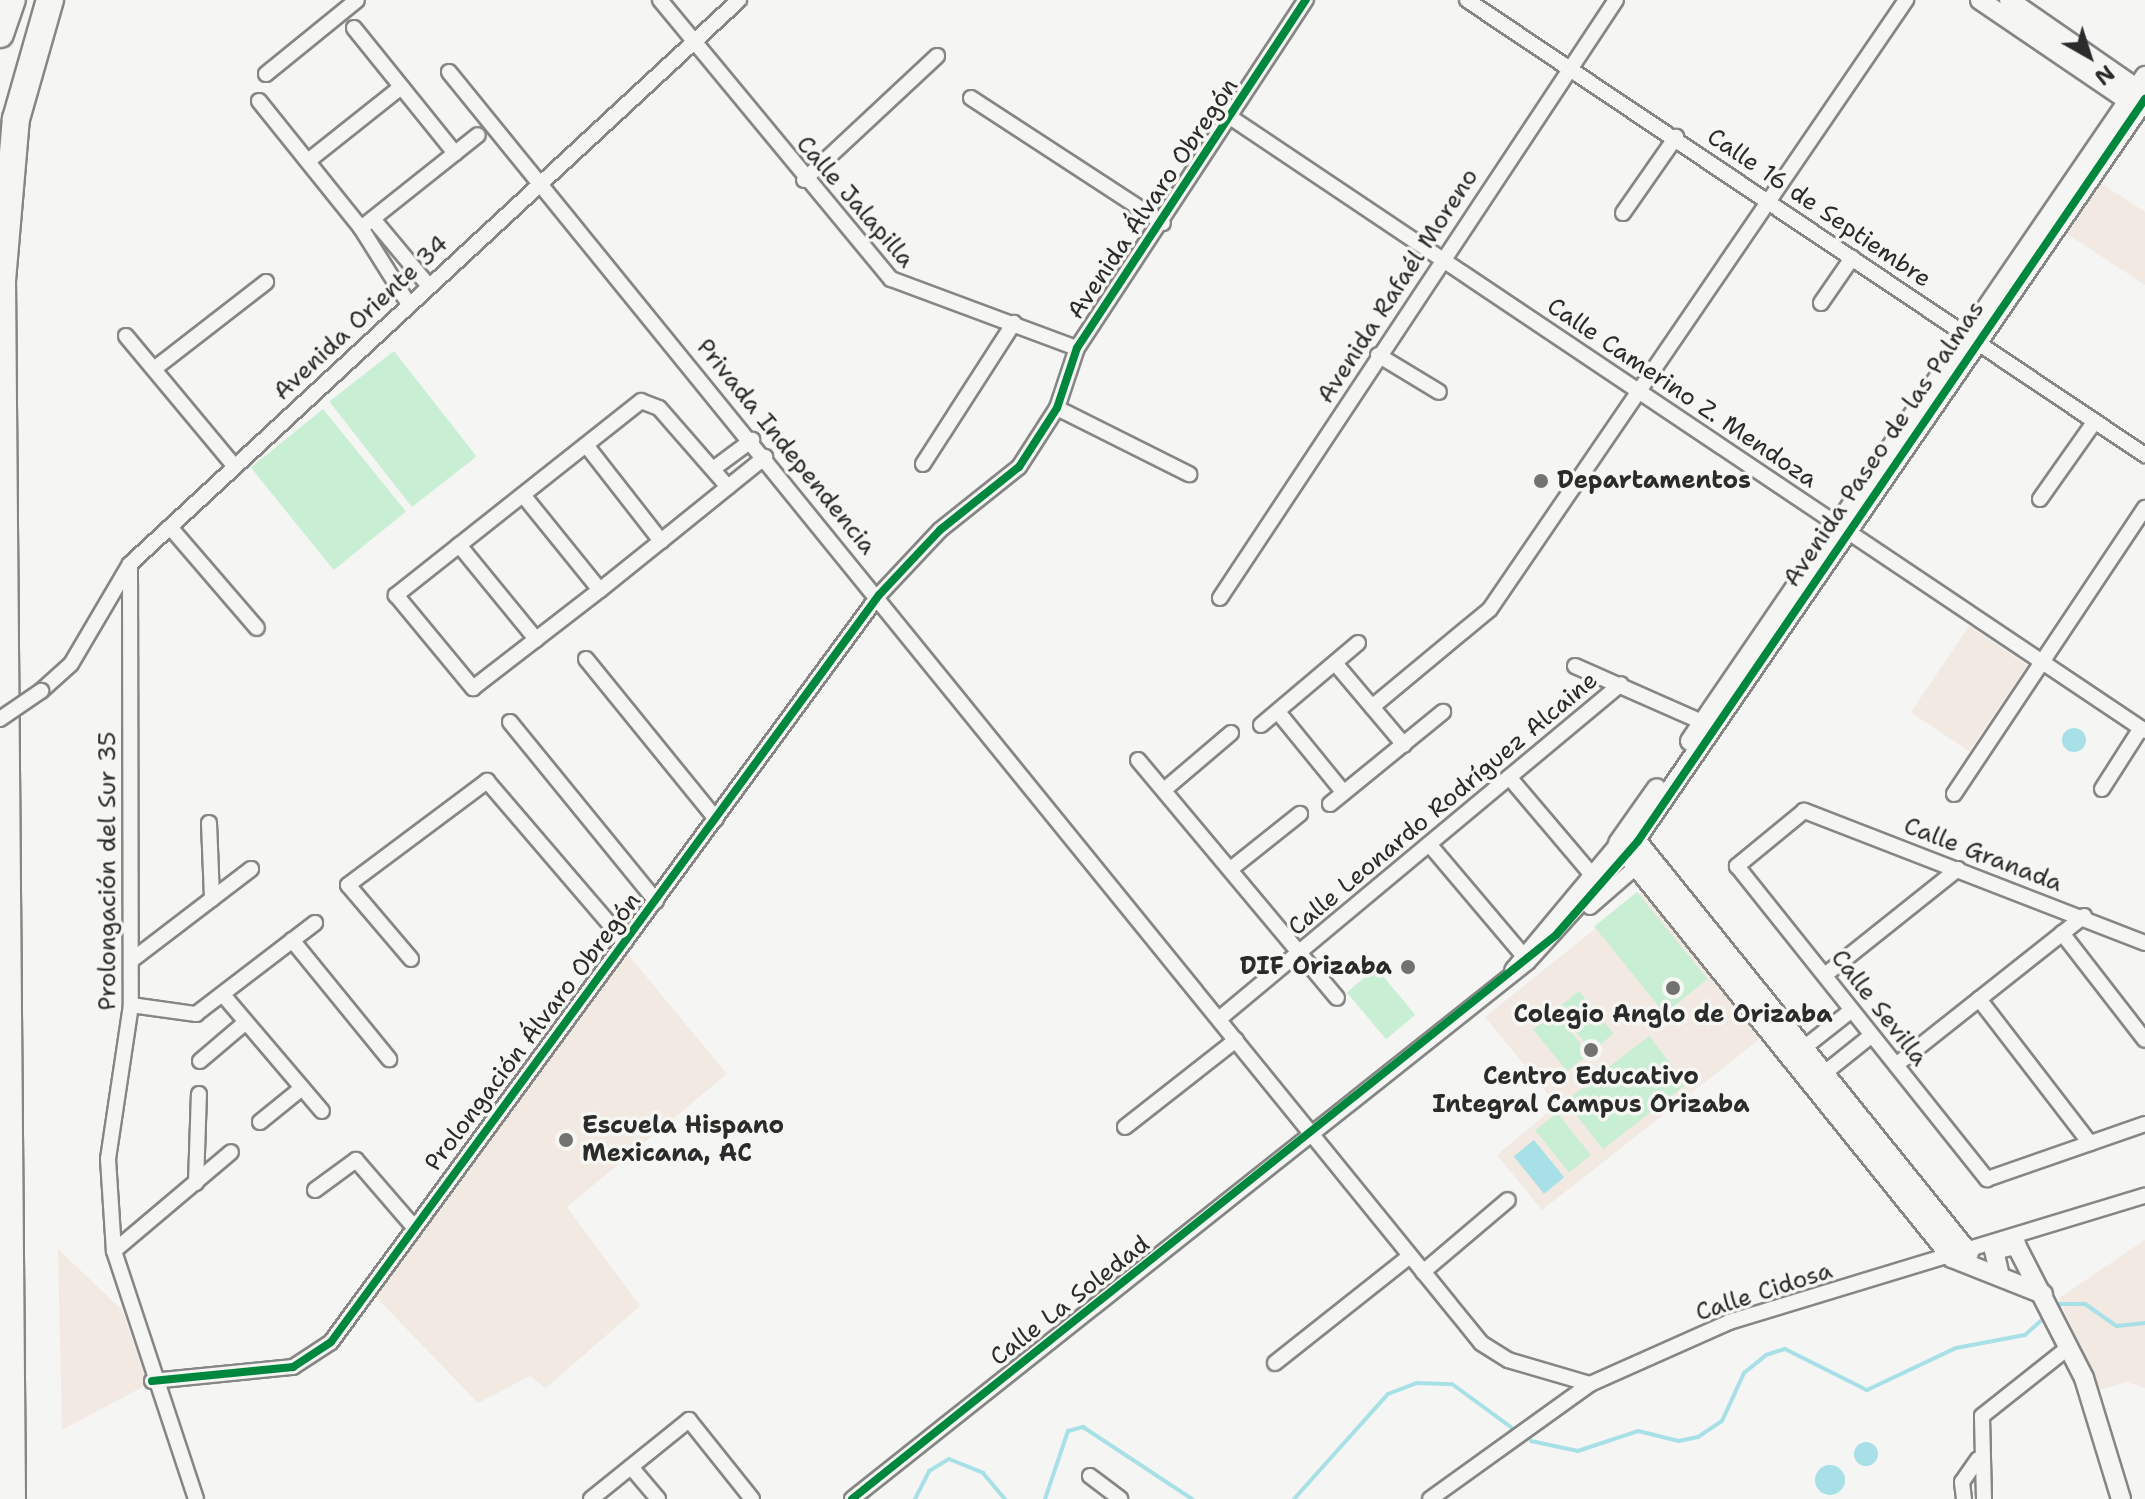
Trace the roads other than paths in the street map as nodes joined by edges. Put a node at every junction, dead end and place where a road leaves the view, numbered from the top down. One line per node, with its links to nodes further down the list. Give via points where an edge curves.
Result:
1 (12, 0): 13 (highway)
2 (50, 0): 162 (highway, via 16,119 2,281)
3 (357, 0): 18 (street)
4 (660, 0): 14 (street, Calle Jalapilla)
5 (739, 0): 14 (street, Avenida Oriente 34)
6 (1306, 0): 23 (street, Avenida Álvaro Obregón)
7 (1467, 0): 16 (street, Calle 16 de Septiembre)
8 (1616, 0): 16 (street, Avenida Rafaél Moreno)
9 (1906, 0): 30 (street)
10 (1980, 0): 20 (street)
11 (2009, 0): 20 (street)
12 (354, 28): 19 (street)
13 (0, 34)
14 (693, 43): 28 (street, Calle Jalapilla); 29 (street, Avenida Oriente 34)
15 (937, 56): 28 (street)
16 (1570, 68): 25 (street, Calle 16 de Septiembre); 34 (street, Avenida Rafaél Moreno)
17 (449, 72): 29 (street, Privada Independencia)
18 (266, 74)
19 (401, 87): 26 (street); 27 (street)
20 (2140, 97): 42 (street, Avenida Paseo de las Palmas)
21 (971, 98): 33 (street)
22 (259, 101): 27 (street)
23 (1233, 119): 33 (street, Avenida Álvaro Obregón); 34 (street, Calle Camerino Z. Mendoza)
24 (478, 135): 26 (street)
25 (1676, 137): 30 (street, Calle 16 de Septiembre); 31 (street)
26 (455, 153): 32 (street)
27 (308, 161): 32 (street)
28 (804, 180): 40 (street, Calle Jalapilla, via 902,288)
29 (539, 181): 37 (street, Avenida Oriente 34); 50 (street, Privada Independencia)
30 (1771, 202): 35 (street, Calle 16 de Septiembre); 47 (street)
31 (1623, 213)
32 (367, 223): 37 (street); 38 (street)
33 (1163, 223): 43 (street, Avenida Álvaro Obregón)
34 (1442, 258): 44 (street, Avenida Rafaél Moreno); 47 (street, Calle Camerino Z. Mendoza)
35 (1852, 258): 39 (street); 42 (street, Calle 16 de Septiembre)
36 (266, 282): 45 (street)
37 (428, 285): 38 (street, Avenida Oriente 34)
38 (408, 303): 55 (street, Avenida Oriente 34)
39 (1821, 303)
40 (1014, 323): 43 (street, Calle Jalapilla); 54 (street)
41 (126, 336): 45 (street)
42 (1972, 338): 49 (street, Calle 16 de Septiembre); 63 (street, Avenida Paseo de las Palmas)
43 (1077, 348): 48 (street, Avenida Álvaro Obregón)
44 (1378, 355): 46 (street); 69 (street, Avenida Rafaél Moreno)
45 (154, 369): 55 (street)
46 (1439, 392)
47 (1643, 392): 63 (street, Calle Camerino Z. Mendoza); 78 (street, via 1480,621)
48 (1057, 408): 57 (street); 68 (street, Avenida Álvaro Obregón, via 1006,481 940,530)
49 (2095, 421): 52 (street, Calle 16 de Septiembre); 60 (street)
50 (752, 440): 53 (street, Privada Independencia); 56 (street)
51 (586, 445): 56 (street, via 641,401 650,401); 59 (street); 64 (street)
52 (2145, 455)
53 (765, 457): 58 (street); 68 (street, Privada Independencia)
54 (923, 464)
55 (235, 467): 62 (street, Avenida Oriente 34)
56 (713, 469): 58 (street)
57 (1189, 474)
58 (728, 487): 64 (street)
59 (523, 495): 65 (street); 67 (street)
60 (2040, 499)
61 (2145, 508): 75 (street)
62 (170, 527): 66 (street, Avenida Oriente 34); 70 (street)
63 (1842, 529): 75 (street, Calle Camerino Z. Mendoza); 84 (street, Avenida Paseo de las Palmas)
64 (661, 541): 67 (street)
65 (459, 545): 71 (street); 71 (street, via 396,595 473,688)
66 (130, 564): 81 (street, Avenida Oriente 34, bridge, via 71,664); 116 (street, Prolongación del Sur 35)
67 (600, 590): 71 (street)
68 (879, 595): 96 (street, Prolongación Álvaro Obregón); 123 (street, Privada Independencia)
69 (1220, 598)
70 (257, 628)
71 (536, 639)
72 (1358, 643): 74 (street)
73 (586, 659): 96 (street)
74 (1335, 663): 78 (street); 79 (street)
75 (2044, 664): 85 (street, Calle Camerino Z. Mendoza); 93 (street)
76 (1575, 666): 77 (street)
77 (1621, 684): 84 (street); 89 (street, Calle Leonardo Rodríguez Alcaine)
78 (1372, 707): 87 (street)
79 (1278, 712): 83 (street); 92 (street)
80 (1443, 712): 87 (street)
81 (0, 719)
82 (510, 722): 106 (street)
83 (1261, 725)
84 (1709, 725): 99 (street, Avenida Paseo de las Palmas); 99 (street, Avenida Paseo de las Palmas)
85 (2143, 730): 90 (street)
86 (1231, 733): 91 (street)
87 (1404, 745): 92 (street)
88 (1138, 760): 91 (street)
89 (1509, 777): 98 (street, Calle Leonardo Rodríguez Alcaine); 104 (street)
90 (2102, 789)
91 (1164, 790): 101 (street)
92 (1344, 793): 94 (street)
93 (1954, 794)
94 (1330, 804)
95 (1300, 814): 101 (street)
96 (716, 819): 106 (street, Prolongación Álvaro Obregón)
97 (209, 823): 105 (street)
98 (1429, 844): 113 (street, Calle Leonardo Rodríguez Alcaine); 114 (street)
99 (1633, 849): 104 (street, Avenida Paseo de las Palmas); 114 (street, Avenida Paseo de las Palmas, via 1556,935); 128 (street)
100 (1737, 866): 103 (street, Calle Granada, via 1804,811); 117 (street, Calle Sevilla)
101 (1232, 868): 113 (street)
102 (251, 869): 105 (street)
103 (1958, 869): 107 (street, Calle Granada); 117 (street)
104 (1592, 875): 114 (street, Avenida Paseo de las Palmas)
105 (212, 899): 116 (street)
106 (656, 901): 111 (street, Prolongación Álvaro Obregón)
107 (2084, 916): 109 (street); 112 (street, Calle Granada)
108 (315, 923): 110 (street)
109 (2062, 933): 120 (street); 127 (street)
110 (292, 940): 118 (street); 129 (street)
111 (625, 942): 115 (street, via 487,781 348,885); 146 (street, Prolongación Álvaro Obregón)
112 (2145, 943)
113 (1300, 951): 119 (street); 123 (street, Calle Leonardo Rodríguez Alcaine)
114 (1525, 958): 139 (street, Avenida Paseo de las Palmas)
115 (411, 959)
116 (132, 960): 121 (street, Prolongación del Sur 35)
117 (1825, 975): 122 (street, Calle Sevilla)
118 (224, 996): 121 (street, via 196,1014); 124 (street)
119 (1337, 998)
120 (1979, 999): 131 (street); 140 (street)
121 (131, 1005): 148 (street, Prolongación del Sur 35, via 108,1159)
122 (1852, 1010): 125 (street, Calle Sevilla); 128 (street)
123 (1219, 1019): 126 (street, Privada Independencia)
124 (246, 1022): 130 (street); 133 (street)
125 (1872, 1035): 131 (street, Calle Sevilla); 132 (street)
126 (1236, 1040): 138 (street); 139 (street, Privada Independencia)
127 (2145, 1040)
128 (1797, 1054): 132 (street)
129 (389, 1059)
130 (200, 1061)
131 (1896, 1065): 140 (street, Calle Sevilla, via 1987,1179)
132 (1817, 1079): 149 (street)
133 (302, 1088): 135 (street); 136 (street)
134 (199, 1094): 142 (street)
135 (322, 1111)
136 (260, 1122)
137 (2145, 1124): 140 (street)
138 (1125, 1127)
139 (1313, 1134): 151 (street, Privada Independencia); 167 (street, Calle La Soledad)
140 (2090, 1143)
141 (231, 1152): 142 (street)
142 (196, 1183): 148 (street)
143 (315, 1190): 146 (street, via 356,1160)
144 (2145, 1196): 147 (street, Calle Cidosa)
145 (1508, 1200): 152 (street)
146 (413, 1226): 157 (street, Prolongación Álvaro Obregón, via 314,1357 293,1367)
147 (2001, 1243): 149 (street, Calle Cidosa); 150 (street); 153 (street, via 1991,1257)
148 (114, 1251): 157 (street, Prolongación del Sur 35)
149 (1961, 1255): 153 (street); 158 (street, Calle Cidosa, via 1729,1322)
150 (2024, 1255): 153 (street, via 2021,1270); 154 (street)
151 (1410, 1256): 152 (street, Privada Independencia); 156 (street)
152 (1423, 1272): 158 (street, Privada Independencia, via 1492,1352)
153 (2002, 1273): 154 (street)
154 (2043, 1294): 155 (street)
155 (2069, 1347): 159 (street, via 1982,1416); 172 (street)
156 (1275, 1363)
157 (152, 1381): 163 (street, Prolongación del Sur 35)
158 (1590, 1384): 169 (street, Calle Cidosa)
159 (1978, 1459): 170 (street, via 1966,1472); 171 (street)
160 (631, 1467): 164 (street); 165 (street); 166 (street, via 689,1420)
161 (1090, 1476): 168 (street)
162 (12, 1499)
163 (196, 1499)
164 (591, 1499)
165 (658, 1499)
166 (752, 1499)
167 (852, 1499)
168 (1120, 1499)
169 (1430, 1499)
170 (1964, 1499)
171 (1984, 1499)
172 (2121, 1499)

